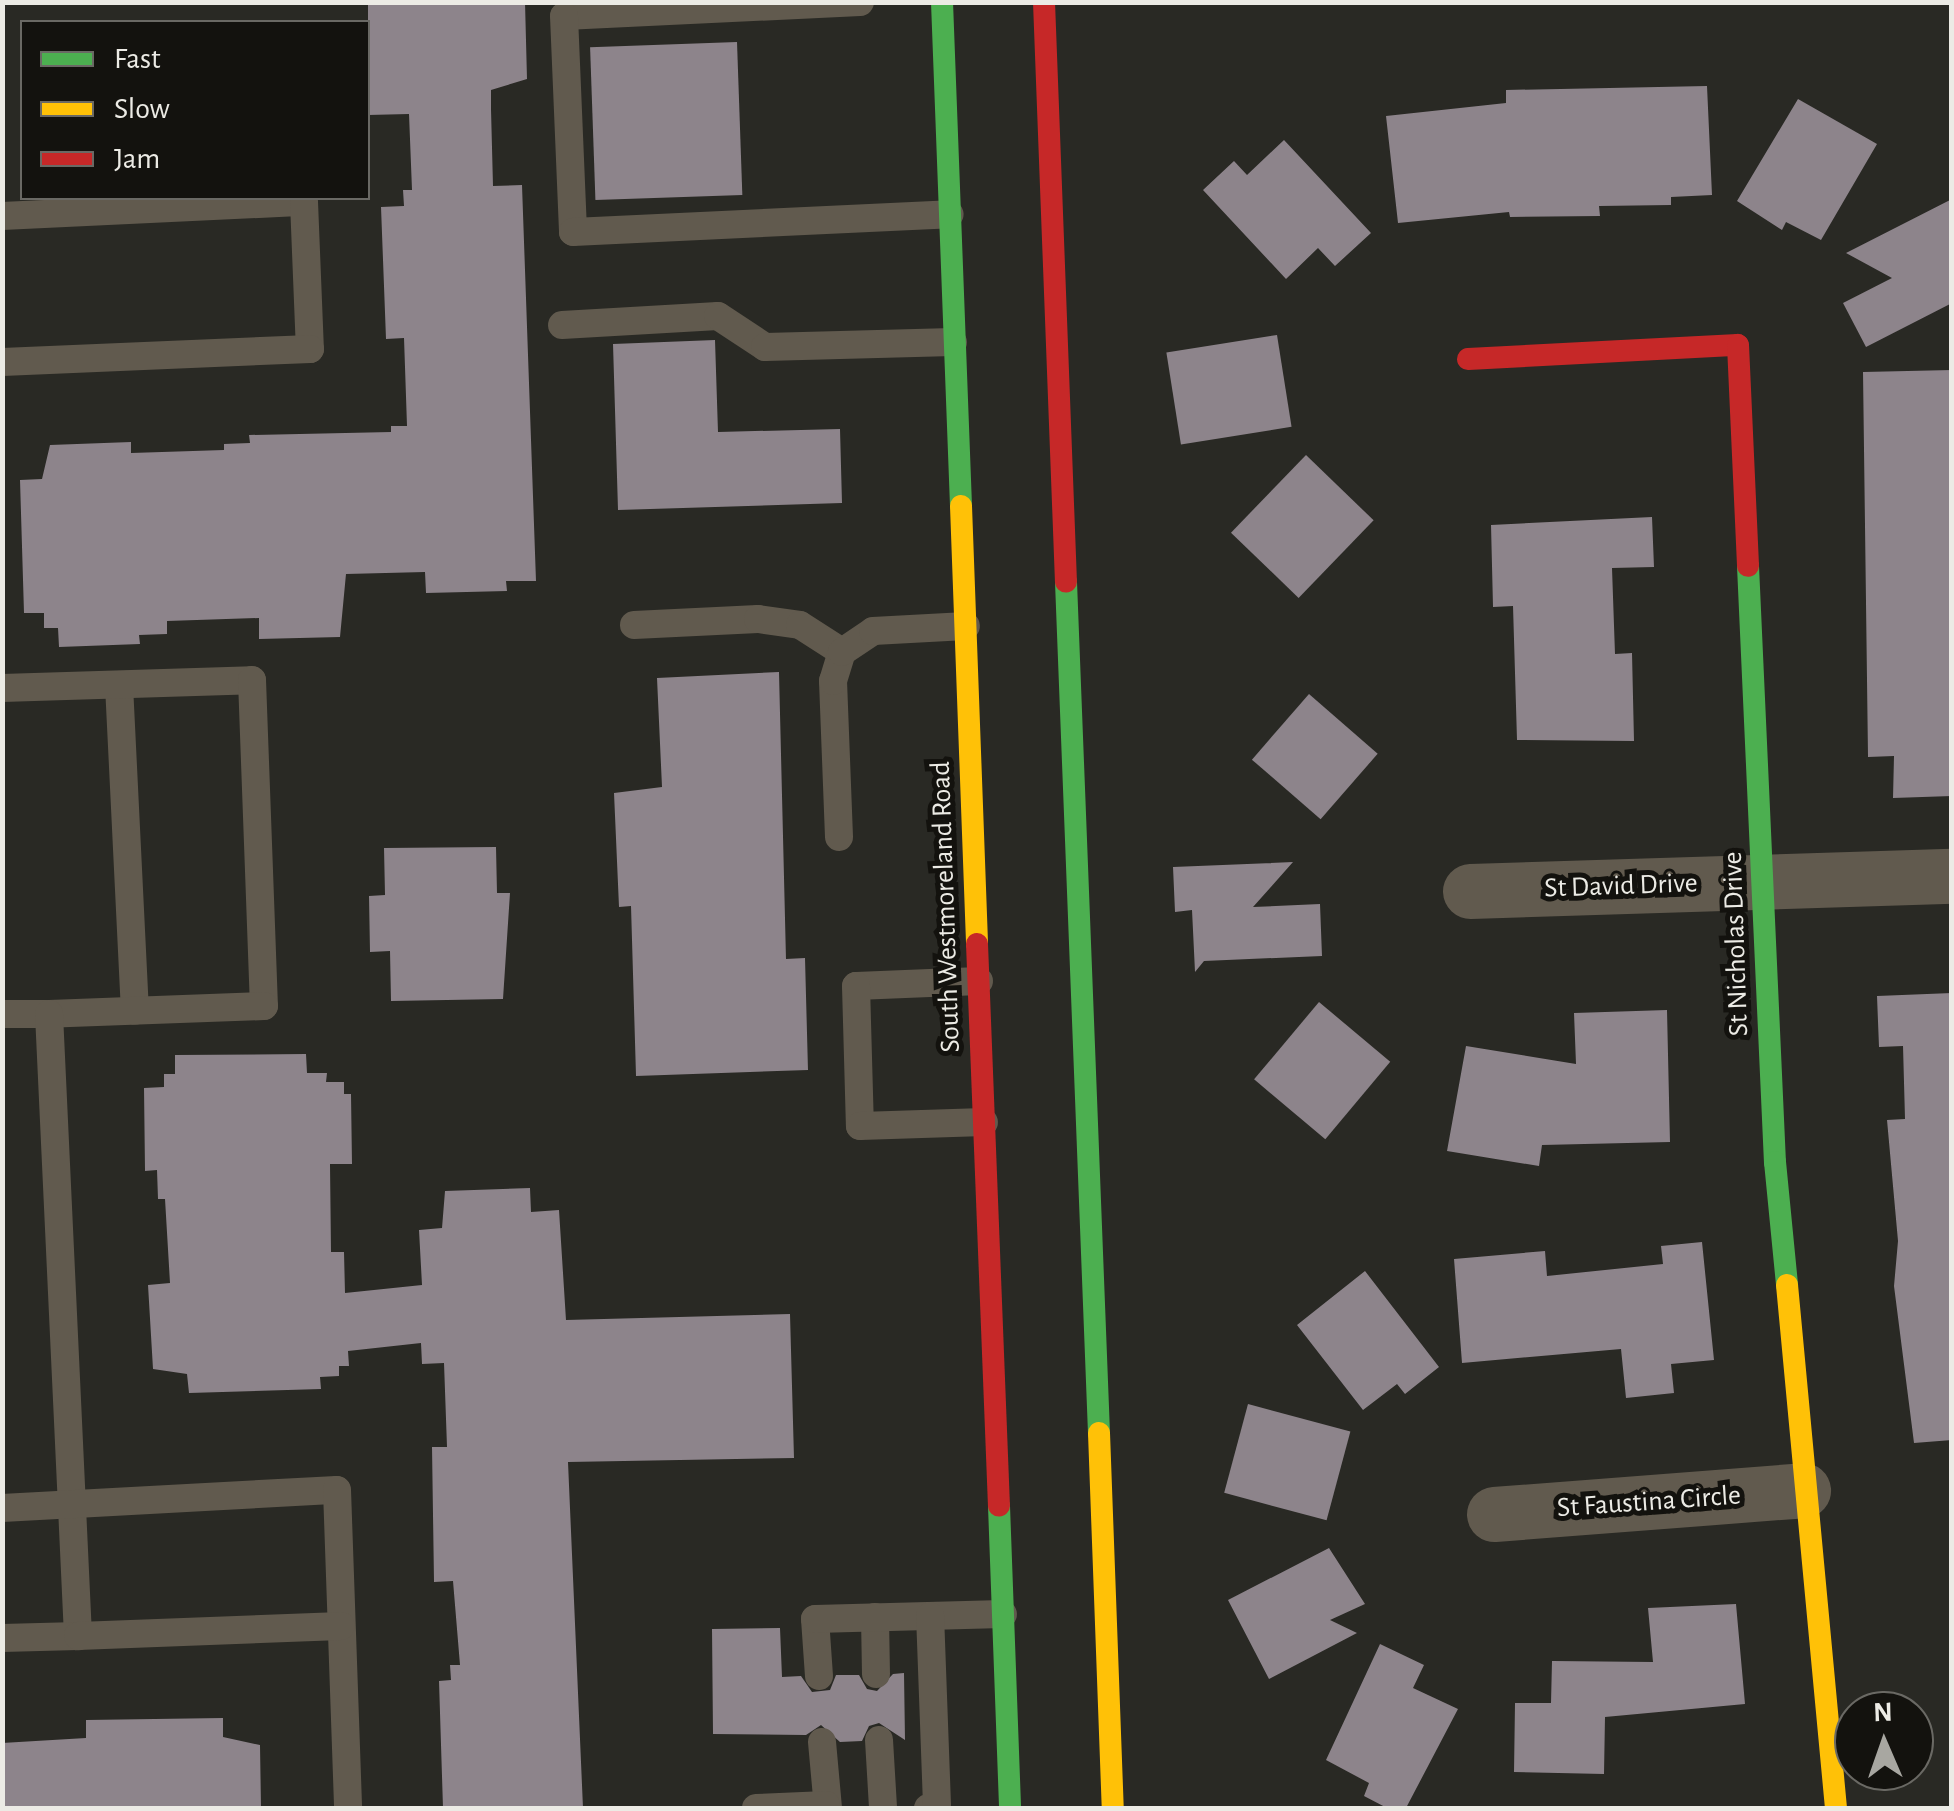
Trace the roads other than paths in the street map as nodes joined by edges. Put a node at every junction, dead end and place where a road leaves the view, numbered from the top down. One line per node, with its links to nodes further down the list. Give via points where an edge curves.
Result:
1 (860, 2): 4 (lane, via 564,16 573,232)
2 (942, 2): 4 (main road, South Westmoreland Road)
3 (1044, 2): 44 (main road)
4 (950, 214): 7 (main road, South Westmoreland Road)
5 (2, 216): 9 (lane, via 304,202 310,349)
6 (562, 325): 7 (lane, via 718,316 764,346)
7 (953, 342): 11 (main road, South Westmoreland Road)
8 (1468, 360): 17 (main road, St Nicholas Drive, via 1738,345)
9 (2, 362)
10 (634, 626): 12 (lane, via 758,620 800,625)
11 (966, 626): 12 (lane, via 873,631); 19 (main road, South Westmoreland Road)
12 (842, 652): 15 (lane, via 834,681)
13 (119, 685): 14 (lane); 20 (lane); 20 (lane, via 252,680 264,1006)
14 (2, 688)
15 (839, 837)
16 (1952, 876): 17 (street, St David Drive)
17 (1764, 882): 18 (street, St David Drive); 24 (main road, St Nicholas Drive, via 1775,1162)
18 (1470, 891)
19 (979, 980): 23 (main road, South Westmoreland Road); 23 (lane, via 856,986 860,1126)
20 (135, 1011): 22 (lane)
21 (2, 1014): 22 (lane)
22 (49, 1014): 25 (lane)
23 (984, 1122): 28 (main road, South Westmoreland Road)
24 (1803, 1490): 27 (street, St Faustina Circle); 45 (main road, St Nicholas Drive)
25 (71, 1506): 26 (lane); 31 (lane, via 336,1490); 32 (lane)
26 (2, 1508)
27 (1494, 1514)
28 (1003, 1614): 29 (lane); 43 (main road, South Westmoreland Road)
29 (930, 1616): 30 (lane); 39 (lane)
30 (875, 1618): 34 (lane); 35 (lane, via 814,1619)
31 (341, 1626): 32 (lane); 40 (lane)
32 (78, 1636): 33 (lane)
33 (2, 1638)
34 (876, 1674)
35 (818, 1676)
36 (879, 1740): 42 (lane)
37 (822, 1742): 38 (lane)
38 (827, 1807): 41 (lane)
39 (938, 1807)
40 (348, 1808)
41 (756, 1808)
42 (883, 1808)
43 (1010, 1808)
44 (1113, 1808)
45 (1836, 1808)

